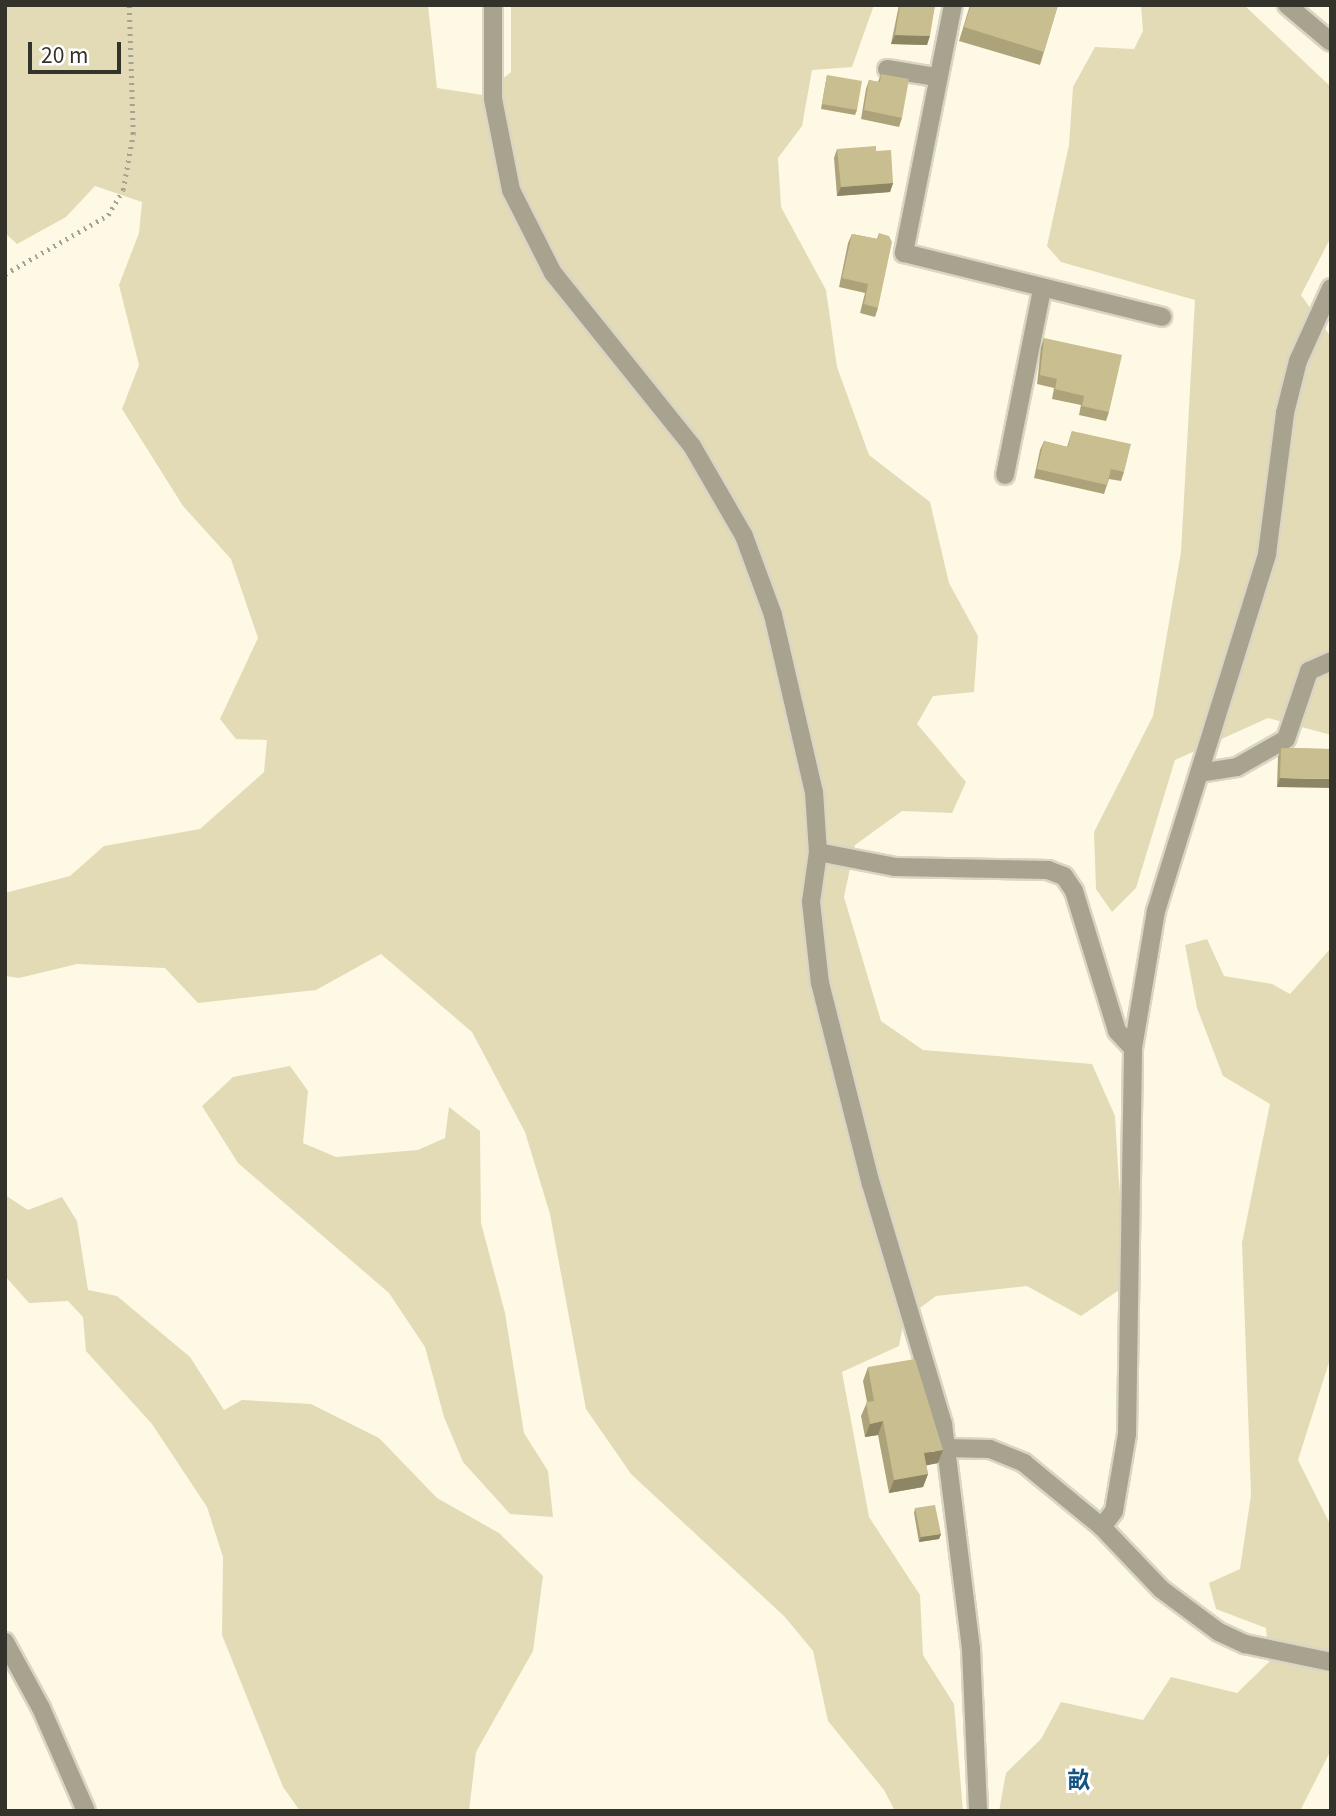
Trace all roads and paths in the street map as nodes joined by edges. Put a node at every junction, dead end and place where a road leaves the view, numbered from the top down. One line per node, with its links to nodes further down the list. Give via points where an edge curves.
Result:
1 (130, 5): 8 (path, via 133,134 123,190 108,215)
2 (493, 5): 15 (street, via 494,99 511,190 553,273 692,446 744,536 773,615 808,765)
3 (953, 5): 7 (street)
4 (1287, 5): 5 (street)
5 (1331, 42)
6 (887, 69): 7 (street)
7 (936, 77): 10 (street, via 904,253)
8 (5, 274)
9 (1331, 288): 14 (street, via 1298,361 1285,413 1267,554)
10 (1041, 289): 11 (street); 12 (street)
11 (1162, 317)
12 (1005, 475)
13 (1331, 661): 14 (street, via 1309,671 1286,739 1237,767)
14 (1199, 773): 16 (street, via 1156,911)
15 (818, 852): 16 (street, via 895,867 1048,870 1064,876 1074,891 1117,1031); 17 (street, via 811,902 820,984 871,1184 943,1424)
16 (1133, 1048): 18 (street, via 1127,1434 1114,1511)
17 (945, 1448): 18 (street, via 990,1449 1024,1463); 22 (street, via 971,1648)
18 (1102, 1527): 20 (street, via 1161,1589 1219,1632 1245,1644)
19 (5, 1642): 21 (street, via 41,1708)
20 (1331, 1662)
21 (86, 1811)
22 (978, 1811)

